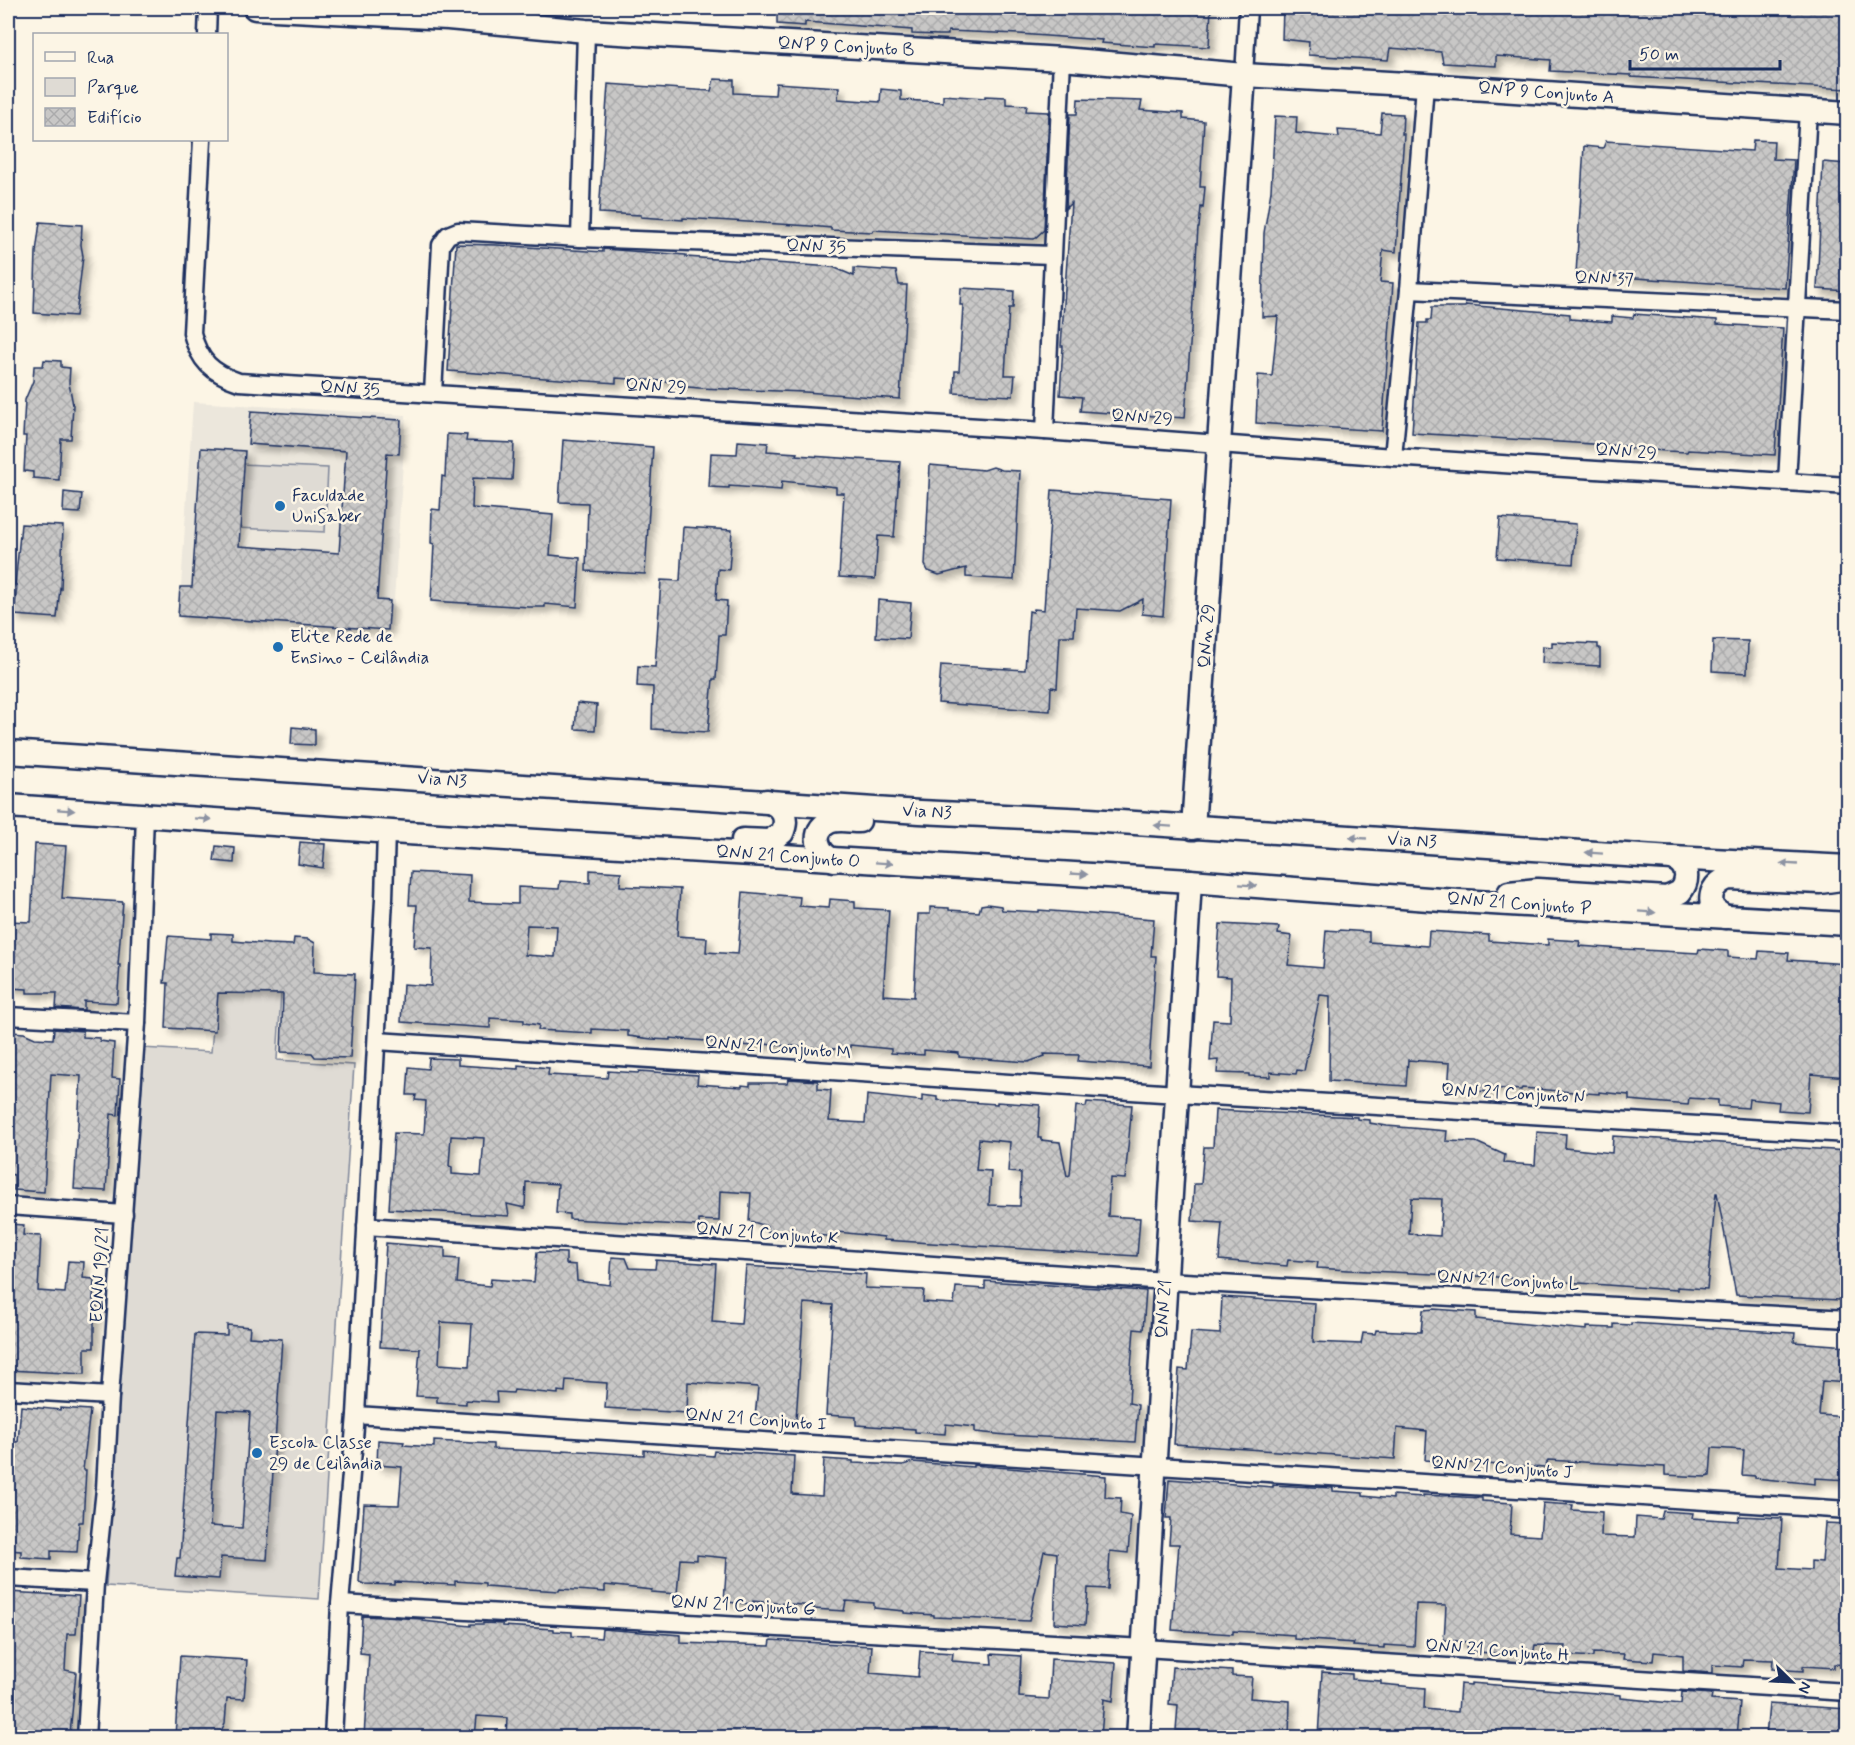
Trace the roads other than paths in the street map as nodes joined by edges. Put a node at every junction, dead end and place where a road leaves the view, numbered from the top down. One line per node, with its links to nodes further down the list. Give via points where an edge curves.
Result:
1 (208, 8): 6 (street)
2 (255, 8): 4 (main road, QNP 9 Conjunto B)
3 (1248, 8): 8 (street)
4 (449, 13): 5 (main road, QNP 9 Conjunto B)
5 (586, 31): 7 (main road, QNP 9 Conjunto B); 13 (street)
6 (207, 33)
7 (1062, 59): 8 (main road, QNP 9 Conjunto B); 14 (street)
8 (1244, 75): 9 (main road, QNP 9 Conjunto A); 20 (main road)
9 (1425, 84): 10 (main road, QNP 9 Conjunto A); 15 (street)
10 (1808, 110): 11 (main road, QNP 9 Conjunto A); 16 (street)
11 (1848, 113)
12 (202, 141): 18 (street, QNN 35, via 192,333 203,360 221,376 238,382)
13 (580, 238): 14 (street, QNN 35); 18 (street, QNN 35, via 464,231 443,239)
14 (1052, 255): 19 (street)
15 (1409, 290): 16 (street, QNN 37); 21 (street)
16 (1798, 306): 17 (street, QNN 37); 22 (street)
17 (1848, 310)
18 (433, 393): 19 (street, QNN 29)
19 (1045, 431): 20 (street, QNN 29)
20 (1220, 444): 21 (street, QNN 29); 31 (main road, QNn 29)
21 (1393, 457): 22 (street, QNN 29)
22 (1787, 482): 23 (street, QNN 29)
23 (1848, 486)
24 (8, 752): 25 (main road, Via N3)
25 (75, 756): 26 (main road); 27 (main road, Via N3)
26 (8, 762)
27 (767, 801): 30 (main road, Via N3); 32 (main road, via 780,808 785,820 782,833 769,842 475,821)
28 (8, 806): 29 (main road, one-way to 29)
29 (145, 816): 32 (main road, one-way to 32); 42 (street, EQNN 19/21)
30 (1045, 818): 31 (main road, Via N3, one-way to 30); 34 (main road, via 964,829 832,821 820,830 817,843 823,854)
31 (1193, 828): 33 (main road, Via N3, one-way to 31)
32 (396, 832): 34 (main road, QNN 21 Conjunto O); 43 (street)
33 (1672, 858): 35 (main road, Via N3, one-way to 33); 38 (main road, via 1683,866 1687,879 1680,892 1667,898 1538,890)
34 (834, 860): 37 (main road, QNN 21 Conjunto O, one-way to 37)
35 (1848, 867)
36 (1848, 878): 39 (main road, via 1820,882 1729,878 1717,883 1711,895 1713,909)
37 (1190, 880): 38 (main road, QNN 21 Conjunto P, one-way to 38); 44 (main road, QNN 21)
38 (1442, 900): 39 (main road, QNN 21 Conjunto P, one-way to 39)
39 (1725, 917): 40 (main road, QNN 21 Conjunto P)
40 (1848, 924)
41 (8, 1016): 42 (street)
42 (137, 1023): 47 (street, EQNN 19/21)
43 (377, 1041): 44 (street, QNN 21 Conjunto M); 48 (street)
44 (1177, 1094): 45 (street, QNN 21 Conjunto N); 49 (main road, QNN 21)
45 (1848, 1134)
46 (8, 1206): 47 (street)
47 (124, 1214): 52 (street, EQNN 19/21)
48 (366, 1226): 49 (street, QNN 21 Conjunto K); 53 (street)
49 (1166, 1281): 50 (street, QNN 21 Conjunto L); 54 (main road, QNN 21)
50 (1848, 1319)
51 (8, 1390): 52 (street)
52 (110, 1396): 57 (street, EQNN 19/21)
53 (356, 1414): 54 (street, QNN 21 Conjunto I); 58 (street)
54 (1153, 1465): 55 (street, QNN 21 Conjunto J); 59 (main road, QNN 21)
55 (1848, 1510)
56 (8, 1578): 57 (street)
57 (95, 1583): 61 (street, EQNN 19/21)
58 (340, 1604): 59 (street, QNN 21 Conjunto G); 62 (street)
59 (1144, 1648): 60 (street, QNN 21 Conjunto H); 63 (main road, QNN 21)
60 (1848, 1692)
61 (86, 1737)
62 (333, 1737)
63 (1138, 1737)

